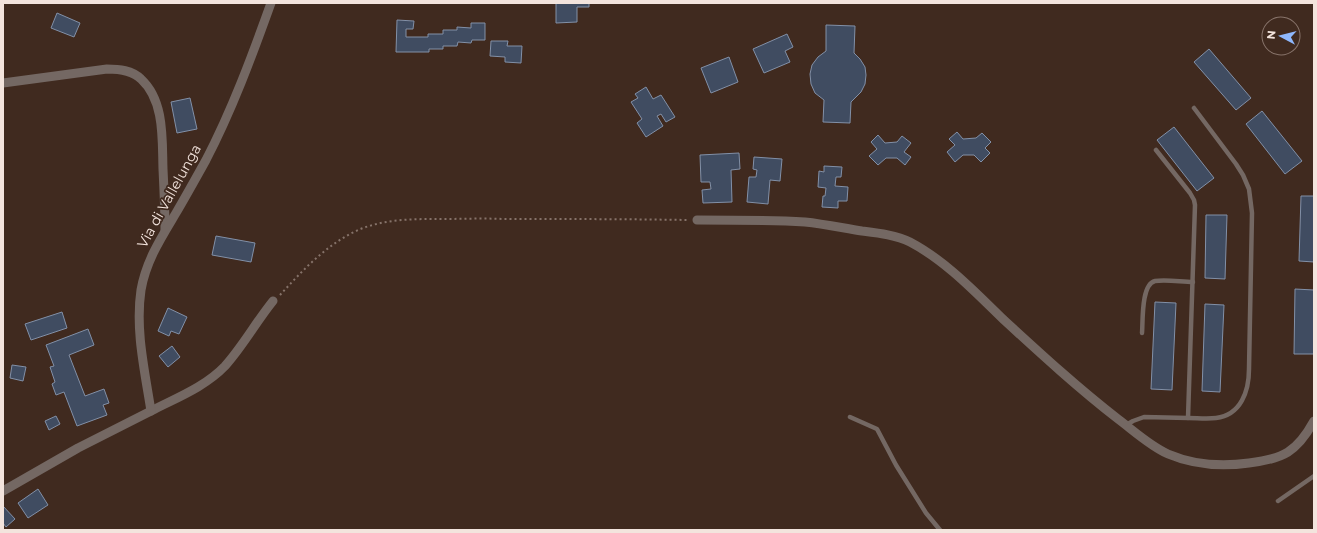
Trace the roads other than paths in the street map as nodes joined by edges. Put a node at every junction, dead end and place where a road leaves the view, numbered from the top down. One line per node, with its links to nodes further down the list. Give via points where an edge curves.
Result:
1 (271, 3): 6 (street, Via di Vallelunga, via 220,132)
2 (3, 83): 6 (street, via 107,69 127,71 141,79 156,102 160,118)
3 (1194, 108): 12 (lane, via 1236,164 1250,195 1252,213 1249,369 1246,394 1234,410 1217,418)
4 (1156, 150): 7 (lane, via 1195,203)
5 (697, 220): 14 (street, via 813,223 891,236 910,242 929,252 1100,405)
6 (165, 230): 10 (street, Via di Vallelunga, via 150,258 140,298 141,346)
7 (1193, 282): 9 (lane, via 1157,281 1150,284 1145,297); 12 (lane)
8 (273, 301): 10 (street, via 234,354 209,380)
9 (1142, 333)
10 (151, 411): 16 (street, via 78,448)
11 (850, 417): 18 (lane, via 878,429 899,471)
12 (1188, 418): 14 (lane, via 1148,416)
13 (1314, 421): 14 (street, via 1298,444 1281,457 1264,462 1216,465 1197,463 1168,454)
14 (1126, 425)
15 (1314, 476): 17 (lane)
16 (3, 491)
17 (1278, 501)
18 (940, 530)

